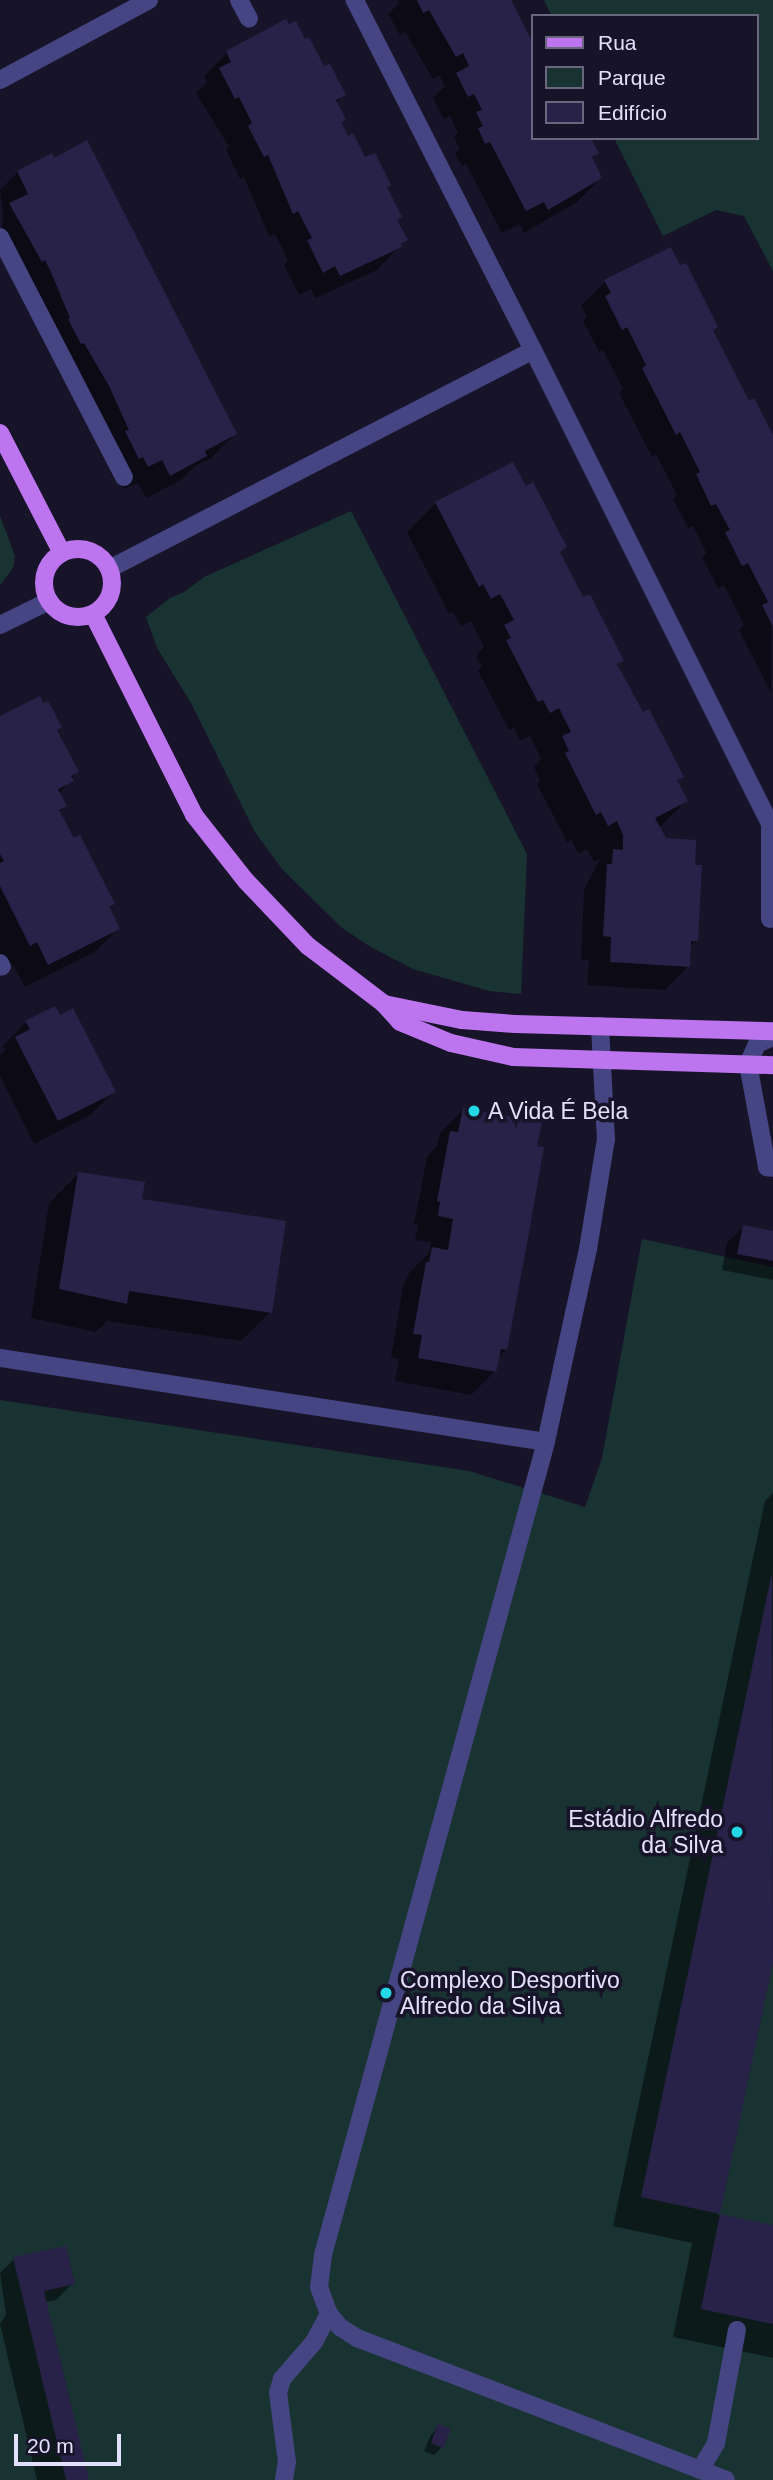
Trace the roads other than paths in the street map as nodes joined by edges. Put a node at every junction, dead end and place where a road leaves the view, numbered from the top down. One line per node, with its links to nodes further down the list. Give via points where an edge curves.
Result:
1 (149, 0): 5 (street)
2 (239, 0): 4 (street)
3 (355, 0): 7 (street)
4 (248, 19)
5 (0, 80)
6 (0, 237): 9 (street)
7 (533, 350): 11 (street); 15 (street, via 770,824)
8 (0, 433): 10 (main road)
9 (124, 477)
10 (62, 553): 11 (main road, via 94,553); 12 (main road, via 45,574)
11 (109, 569): 13 (main road, via 110,595)
12 (49, 601): 13 (main road, via 68,616); 14 (street)
13 (93, 614): 16 (main road, via 194,815 246,881 308,946)
14 (0, 625)
15 (770, 919)
16 (384, 1004): 17 (main road, via 462,1020); 20 (main road, via 400,1022 451,1043 513,1057)
17 (600, 1026): 18 (main road); 20 (street)
18 (773, 1031)
19 (773, 1037): 21 (street, via 757,1044)
20 (602, 1059): 21 (main road); 25 (street, via 606,1139 588,1249)
21 (748, 1064): 22 (main road); 23 (street, via 767,1167)
22 (773, 1065)
23 (773, 1168)
24 (0, 1358): 25 (street)
25 (546, 1443): 26 (street, via 323,2255 319,2287)
26 (329, 2314): 28 (street, via 346,2332 367,2342); 29 (street, via 314,2342 282,2379 278,2393 287,2462)
27 (737, 2330): 28 (street, via 716,2443)
28 (700, 2470): 30 (street)
29 (284, 2480)
30 (726, 2480)

